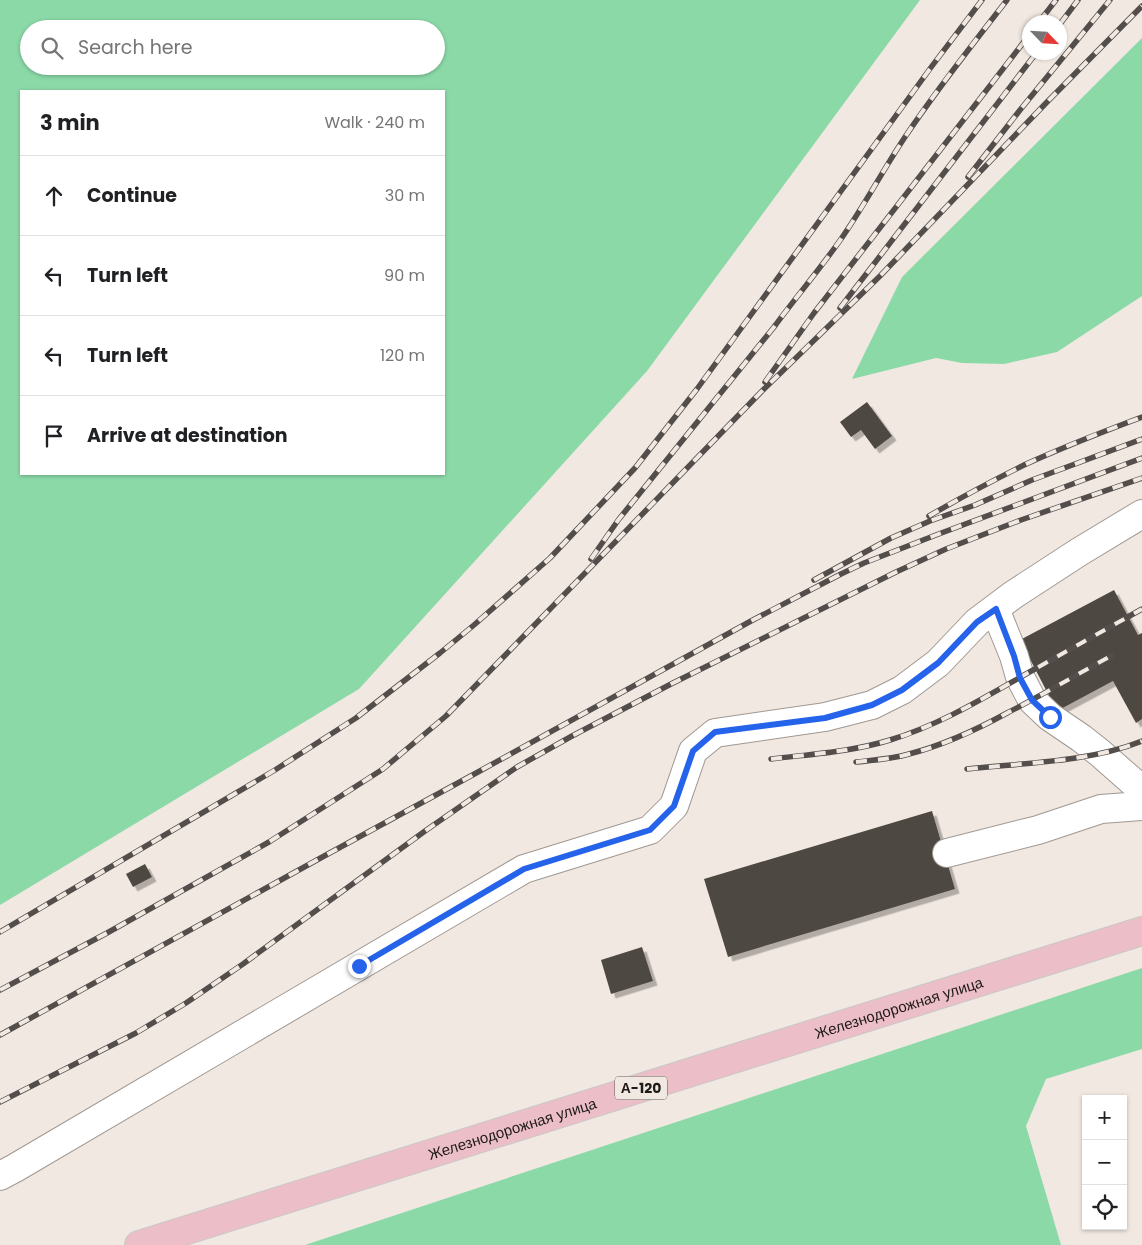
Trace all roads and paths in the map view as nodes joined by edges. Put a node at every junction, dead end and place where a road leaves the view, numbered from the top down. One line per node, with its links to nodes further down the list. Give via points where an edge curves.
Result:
1 (1142, 514): 2 (lane, via 1079,552)
2 (996, 609): 3 (lane, via 1020,678 1032,700); 7 (lane, via 977,622 938,663 902,690 872,705 825,718 715,732 693,751 674,806 650,830 524,869)
3 (1142, 790)
4 (1142, 806): 5 (lane, via 1101,809 1038,830)
5 (947, 853)
6 (1142, 931): 8 (main road, Железнодорожная улица / А-120)
7 (0, 1176)
8 (140, 1245)

